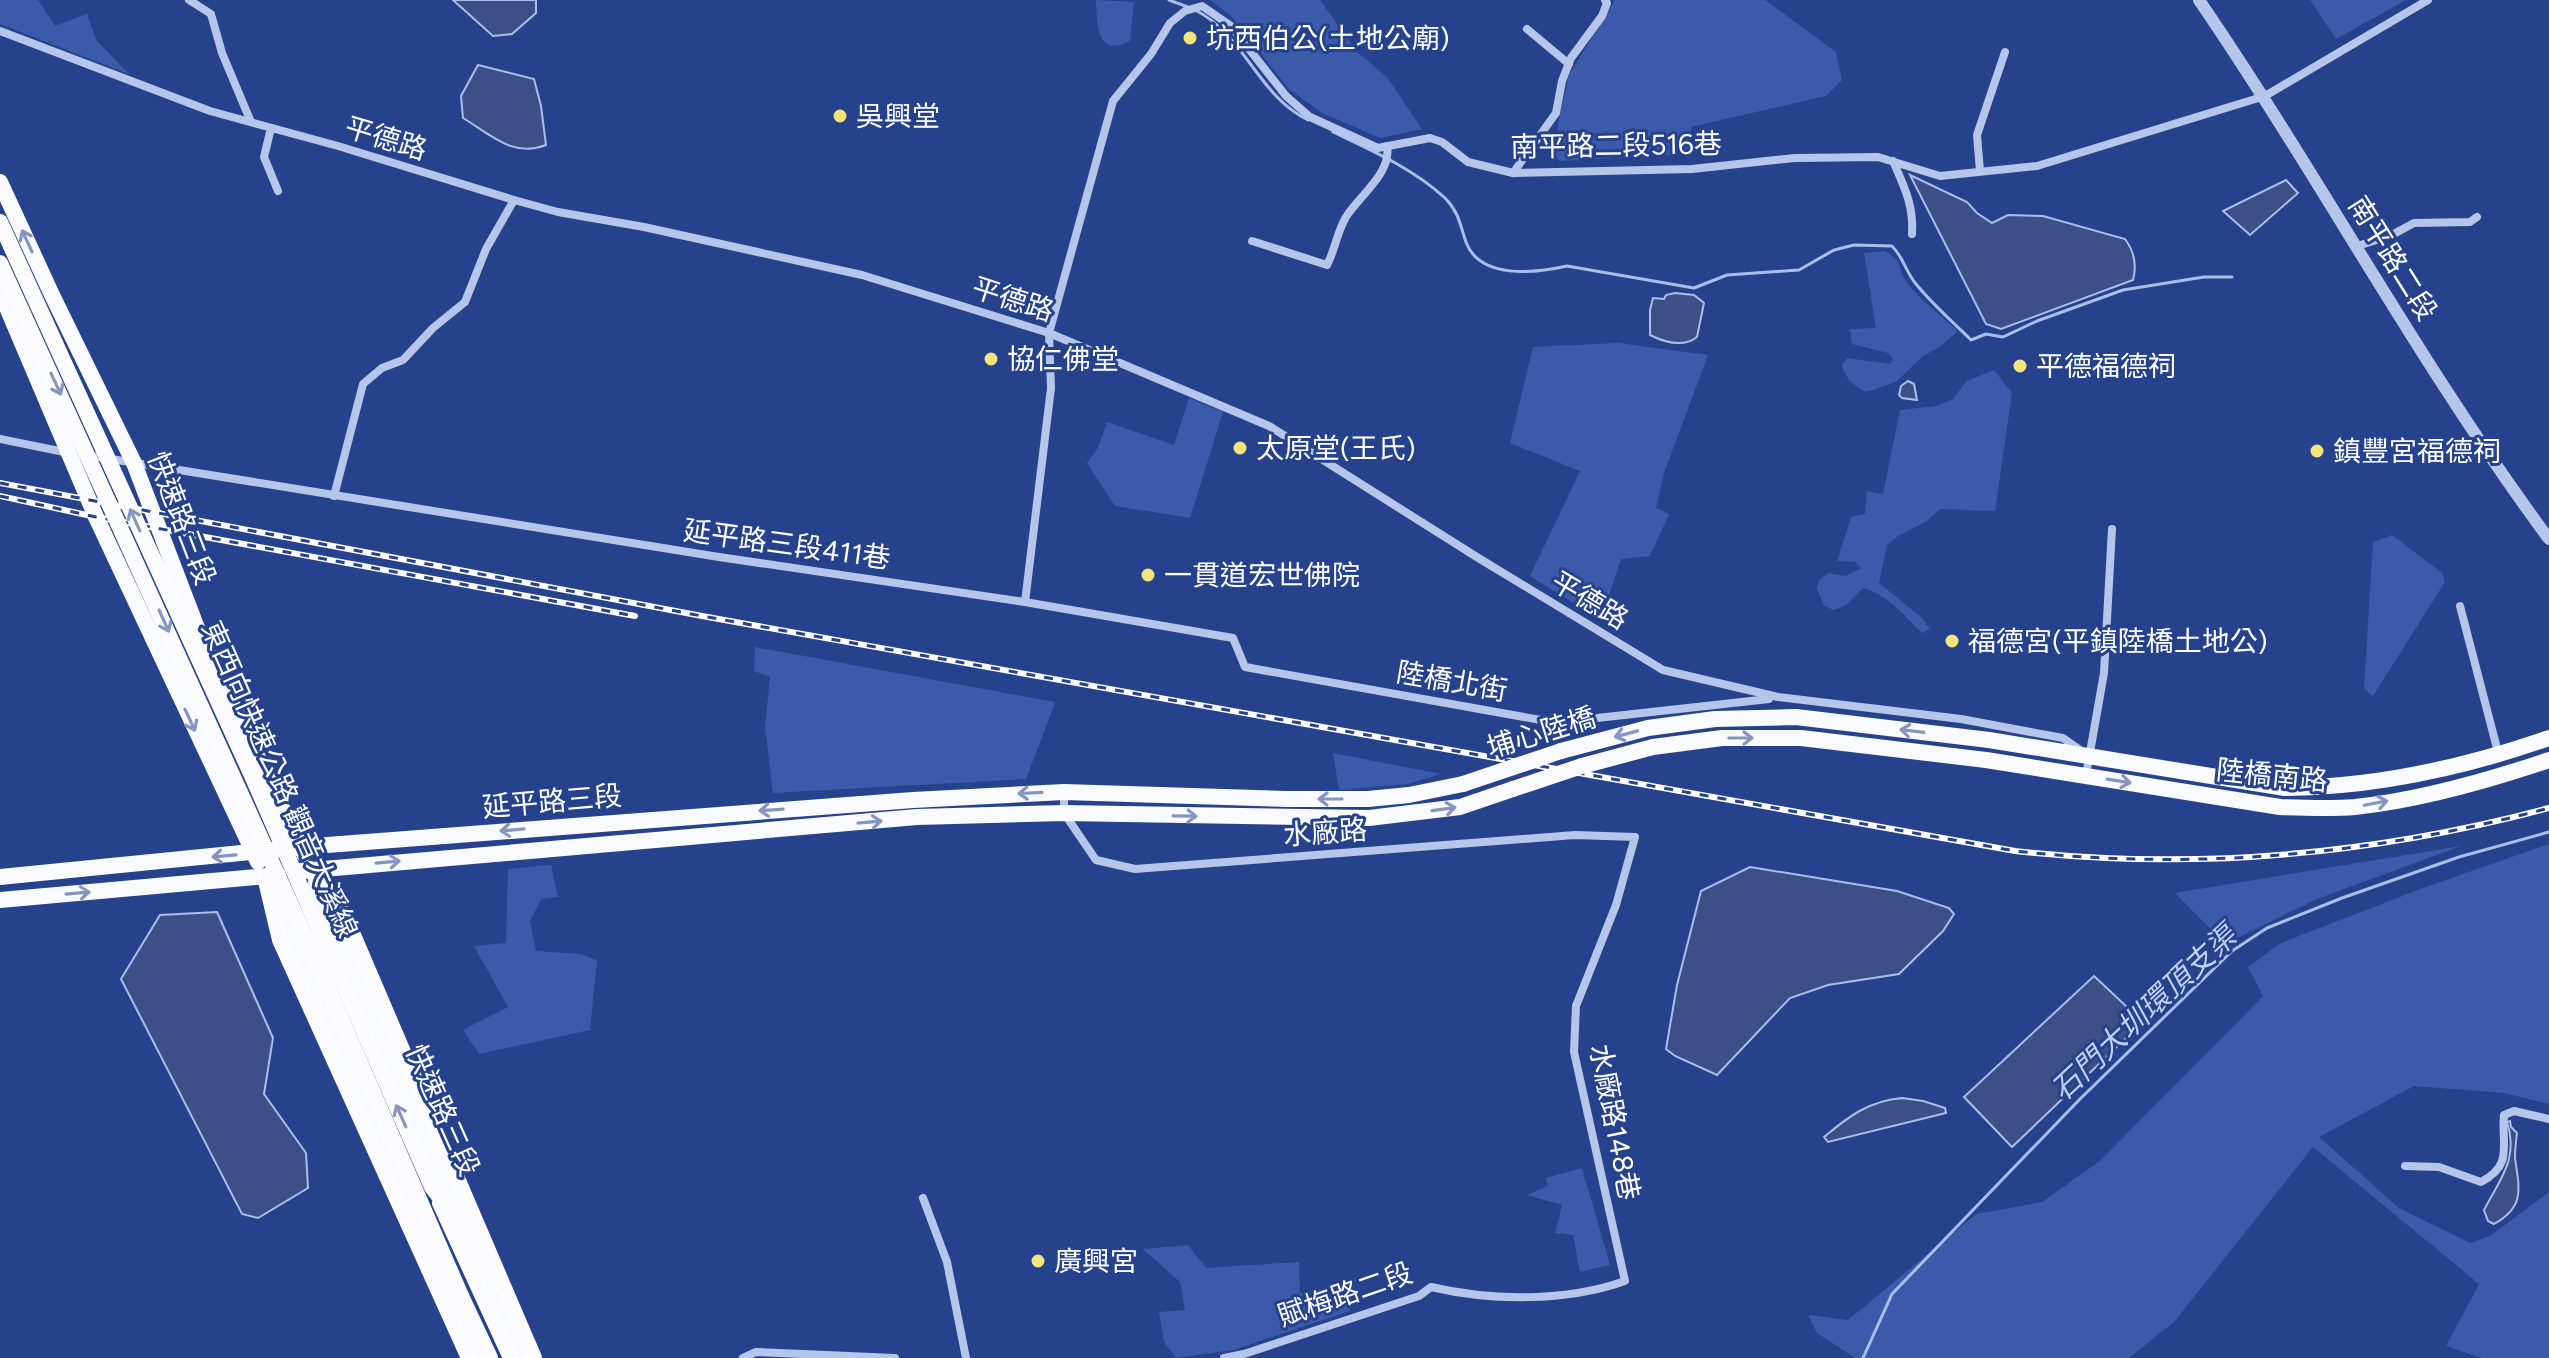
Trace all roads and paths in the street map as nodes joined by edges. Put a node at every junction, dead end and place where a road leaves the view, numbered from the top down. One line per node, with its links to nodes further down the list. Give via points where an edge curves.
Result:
1 (189, 0): 10 (street, via 211,14)
2 (1605, 0): 8 (street, via 1602,16)
3 (2199, 0): 9 (street, 南平路二段)
4 (2428, 0): 9 (street, 南平路二段516巷)
5 (1527, 29): 8 (street)
6 (0, 31): 10 (street, 平德路, via 158,93)
7 (2005, 52): 14 (street, via 1977,135)
8 (1569, 64): 15 (street, via 1556,113)
9 (2265, 96): 14 (street, 南平路二段516巷, via 2037,166); 23 (street, 南平路二段)
10 (251, 122): 11 (street, 平德路)
11 (271, 128): 17 (street, via 264,157); 18 (street, 平德路)
12 (1387, 149): 15 (street, 南平路二段516巷, via 1430,138 1468,162); 22 (street, via 1383,168 1346,217 1327,265); 28 (street, 南平路二段516巷, via 1310,117 1286,96 1231,26 1202,6 1185,11 1170,23 1113,101)
13 (1893, 161): 14 (street, 南平路二段516巷, via 1940,176); 15 (street, 南平路二段516巷, via 1795,158 1692,169); 21 (street, via 1911,202)
14 (1980, 171)
15 (1513, 173)
16 (0, 182): 25 (main road, 快速路三段, one-way to 16)
17 (278, 191)
18 (514, 200): 28 (street, 平德路, via 862,275); 32 (street, via 486,249 465,302 403,360 363,384)
19 (2477, 217): 23 (street, via 2470,222 2414,223)
20 (0, 222): 66 (highway, 東西向快速公路 觀音大溪線, one-way to 20, bridge)
21 (1912, 234)
22 (1252, 241)
23 (2357, 246): 34 (street, 南平路二段, via 2491,458)
24 (0, 263): 72 (highway, 東西向快速公路 觀音大溪線, one-way to 72, bridge, via 311,949)
25 (42, 275): 27 (street); 31 (main road, 快速路三段)
26 (0, 291): 27 (main road)
27 (17, 329): 30 (main road)
28 (1049, 333): 35 (street, 南平路二段516巷, via 1051,388); 38 (street, 平德路, via 1269,426 1663,670)
29 (0, 439): 30 (street, 延平路三段411巷)
30 (68, 453): 31 (street, 延平路三段411巷); 43 (main road, one-way to 43)
31 (134, 463): 32 (street, 延平路三段411巷); 40 (main road, 快速路三段, via 202,641)
32 (334, 496): 35 (street, 延平路三段411巷)
33 (2112, 529): 44 (street, via 2104,673)
34 (2549, 539)
35 (1025, 602): 37 (street, 延平路三段411巷)
36 (2460, 606): 45 (street)
37 (1233, 638): 38 (street, 陸橋北街, via 1245,667 1541,720)
38 (1778, 697): 39 (street, 平德路)
39 (1961, 719): 44 (street, 陸橋南路, via 2063,738)
40 (247, 736): 43 (street); 57 (main road, 快速路三段)
41 (2549, 738): 45 (main road, 陸橋南路)
42 (1989, 740): 44 (main road, 陸橋南路); 50 (main road, 埔心陸橋, one-way to 50, bridge, via 1796,717 1715,719 1648,728 1409,795 1287,799)
43 (204, 749): 58 (main road)
44 (2089, 755): 45 (main road, 陸橋南路, via 2285,788 2354,785); 48 (street)
45 (2499, 756)
46 (1986, 760): 48 (main road, 陸橋南路); 52 (main road, 埔心陸橋, one-way to 46, bridge, via 1369,818 1460,807 1653,747 1722,738 1801,738)
47 (2549, 760): 48 (main road, 陸橋南路, one-way to 47, via 2280,807 2328,808 2437,792)
48 (2086, 775)
49 (1064, 792): 50 (main road, 延平路三段); 51 (street); 53 (main road, 延平路三段, one-way to 53)
50 (1108, 792)
51 (1064, 813): 52 (main road, 延平路三段); 55 (street, 水廠路, via 1096,860 1135,869 1575,835); 56 (main road, 延平路三段, one-way to 51, via 917,817)
52 (1107, 814)
53 (657, 819): 54 (main road, 延平路三段, one-way to 54); 56 (main road)
54 (482, 833): 57 (main road, 延平路三段); 59 (main road)
55 (1635, 837): 69 (street, 水廠路148巷, via 1616,905 1576,1006 1574,1052)
56 (658, 841): 59 (main road, 延平路三段)
57 (301, 847): 58 (main road, 延平路三段); 60 (main road, 快速路三段)
58 (254, 854): 61 (main road, 延平路三段, one-way to 61); 62 (main road)
59 (482, 854): 60 (main road, 延平路三段, one-way to 59)
60 (310, 869): 62 (main road, 延平路三段); 68 (highway, bridge, via 341,911); 74 (main road, 快速路三段)
61 (0, 877)
62 (265, 877): 63 (main road, 延平路三段, one-way to 62); 70 (highway, via 280,940); 71 (main road)
63 (0, 900)
64 (2549, 1119): 65 (street, via 2514,1111 2504,1115 2505,1156 2495,1175 2481,1182 2439,1167)
65 (2405, 1166)
66 (432, 1187): 68 (highway, bridge); 73 (highway, 東西向快速公路 觀音大溪線, bridge)
67 (923, 1198): 78 (street, via 947,1262)
68 (497, 1273): 75 (highway)
69 (1625, 1281): 79 (street, 賦梅路二段, via 1600,1290 1529,1296 1431,1287 1419,1296)
70 (469, 1358)
71 (477, 1358)
72 (487, 1358)
73 (511, 1358)
74 (523, 1358)
75 (534, 1358)
76 (743, 1358): 77 (street, via 756,1352)
77 (895, 1358)
78 (966, 1358)
79 (1224, 1358)

